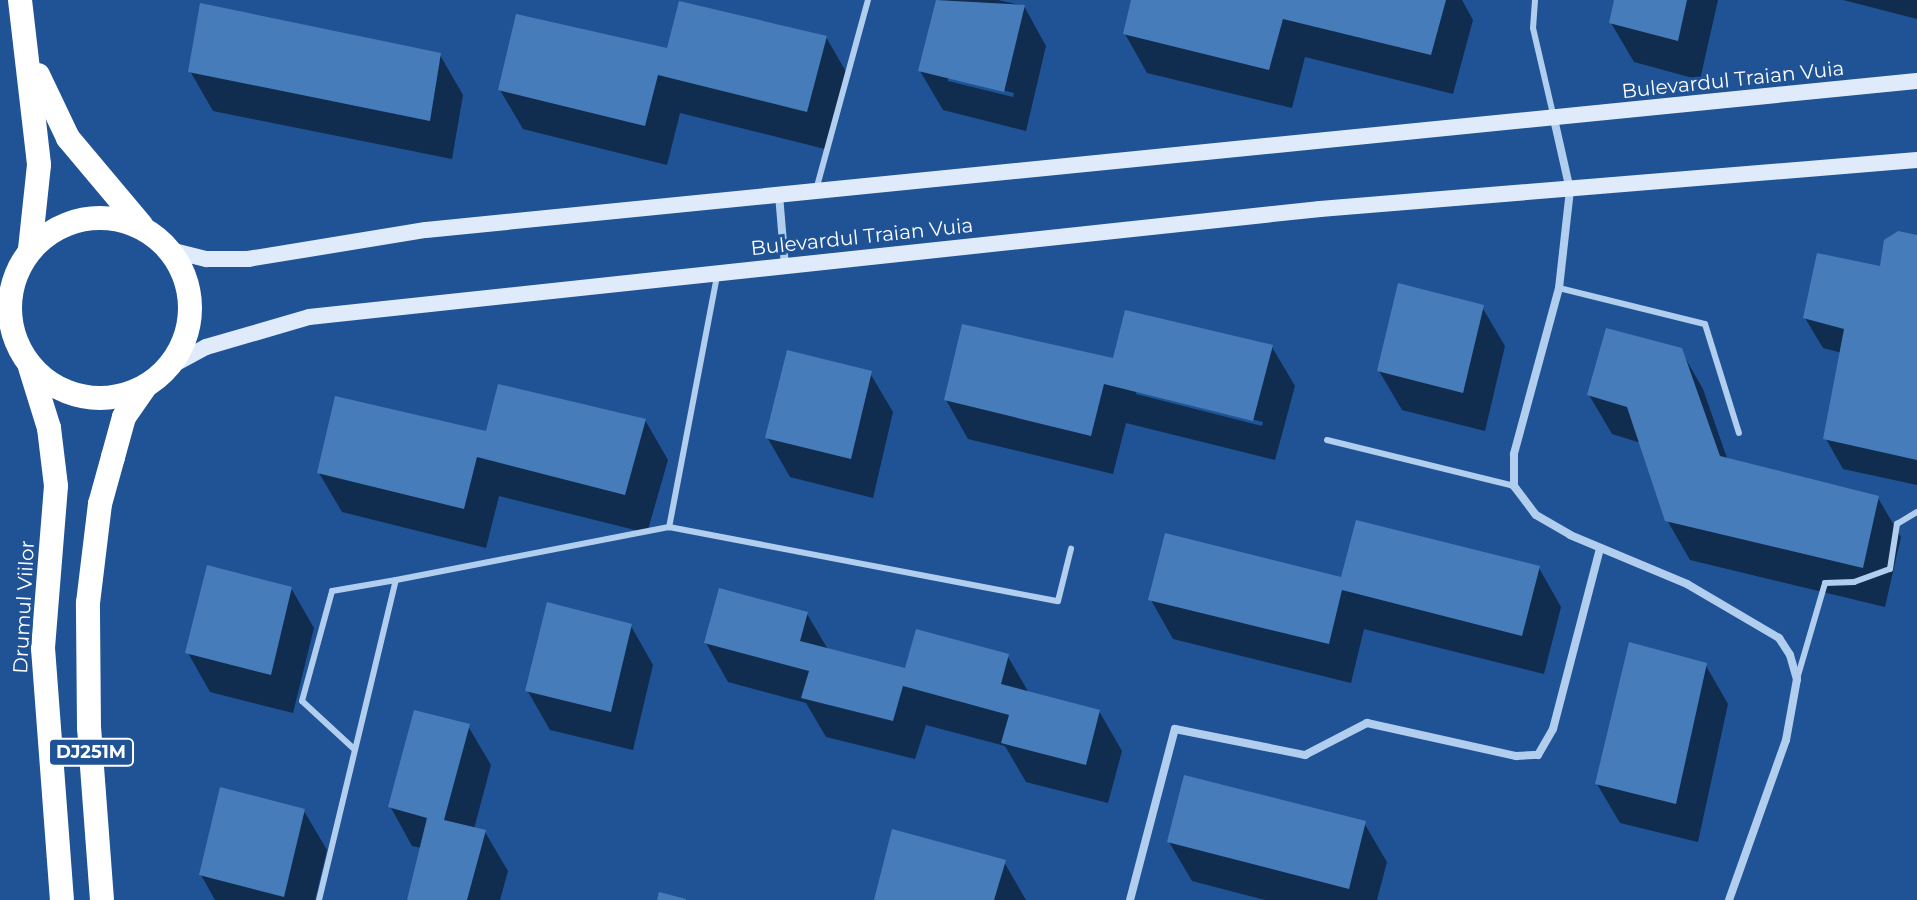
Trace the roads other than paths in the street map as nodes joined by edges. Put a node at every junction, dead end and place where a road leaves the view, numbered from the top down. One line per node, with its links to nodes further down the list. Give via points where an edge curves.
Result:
1 (20, 0): 4 (highway, DJ251M)
2 (868, 0): 8 (lane)
3 (1535, 0): 6 (lane, via 1533,28)
4 (26, 43): 11 (highway, DJ251M, via 68,138); 12 (highway, DJ251M, via 39,165)
5 (1917, 81): 6 (main road, Bulevardul Traian Vuia)
6 (1554, 119): 8 (main road, Bulevardul Traian Vuia); 9 (street)
7 (1917, 160): 9 (main road, Bulevardul Traian Vuia)
8 (816, 190): 10 (main road, Bulevardul Traian Vuia)
9 (1570, 190): 14 (main road, Bulevardul Traian Vuia, via 1320,209); 16 (street)
10 (779, 193): 13 (main road, Bulevardul Traian Vuia, via 426,230 248,259 207,259); 14 (street)
11 (146, 230): 12 (highway, DJ251M, via 116,219 84,219 54,229); 13 (highway, DJ251M)
12 (30, 249): 17 (highway, DJ251M, via 14,277 9,308 14,339)
13 (170, 250): 18 (highway, DJ251M, via 185,278 191,309 185,340)
14 (785, 266): 15 (main road, Bulevardul Traian Vuia)
15 (717, 272): 18 (main road, Bulevardul Traian Vuia, via 309,317 218,342); 24 (lane)
16 (1559, 288): 20 (lane, via 1705,324); 22 (street, via 1514,454)
17 (30, 367): 19 (highway, DJ251M, via 54,387 84,398 115,398); 30 (highway, Drumul Viilor / DJ251M, via 49,428 56,486 43,648)
18 (169, 367): 19 (highway, DJ251M)
19 (145, 387): 31 (highway, DJ251M, via 124,417 106,481 88,603 89,728)
20 (1739, 433)
21 (1327, 440): 22 (lane)
22 (1514, 486): 25 (street, via 1536,515)
23 (1917, 512): 28 (lane, via 1897,524 1890,569 1854,582 1825,583)
24 (669, 527): 26 (lane, via 1058,601); 27 (lane)
25 (1600, 548): 28 (street, via 1687,584 1779,638); 33 (street, via 1553,729 1538,755 1516,756 1367,723 1305,755 1175,729)
26 (1071, 549)
27 (396, 580): 29 (lane); 29 (lane, via 332,591 302,701)
28 (1797, 679): 34 (street, via 1786,740)
29 (353, 748): 32 (lane)
30 (62, 900)
31 (102, 900)
32 (319, 900)
33 (1130, 900)
34 (1729, 900)

